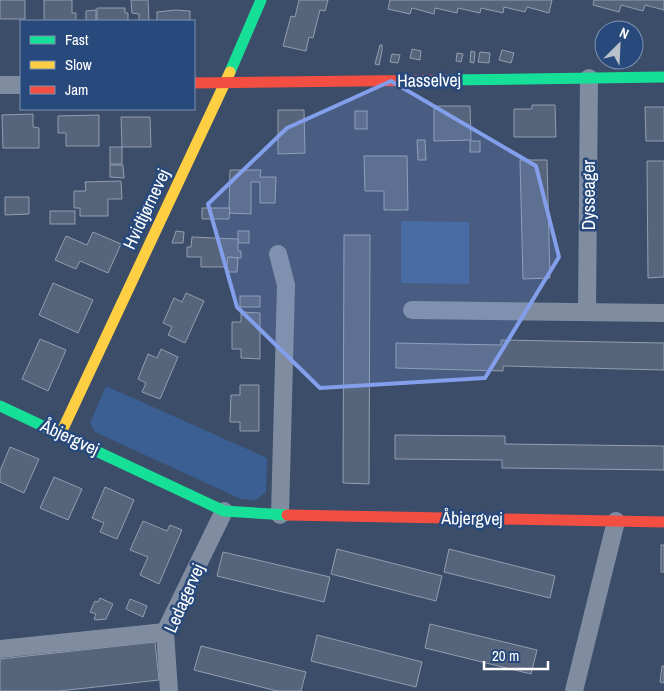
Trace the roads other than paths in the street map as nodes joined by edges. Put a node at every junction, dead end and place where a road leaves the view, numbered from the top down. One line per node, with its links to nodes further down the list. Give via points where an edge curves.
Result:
1 (261, 0): 4 (street, Hvidtjørnevej)
2 (664, 77): 3 (street, Hasselvej)
3 (589, 78): 4 (street, Hasselvej); 10 (street, Dysseager)
4 (225, 82): 5 (street, Hasselvej); 13 (street, Hvidtjørnevej)
5 (195, 83)
6 (0, 85): 7 (street)
7 (20, 85)
8 (278, 254): 15 (street, via 286,286)
9 (412, 310): 10 (street)
10 (587, 312): 11 (street)
11 (664, 313)
12 (0, 406): 13 (street, Åbjergvej)
13 (62, 433): 14 (street, Åbjergvej)
14 (224, 511): 15 (street, Åbjergvej); 18 (street, Ledagervej)
15 (280, 515): 16 (street, Åbjergvej)
16 (616, 521): 17 (street, Åbjergvej); 21 (street)
17 (664, 522)
18 (165, 632): 19 (street); 20 (street, Ledagervej)
19 (0, 649)
20 (170, 691)
21 (574, 691)

